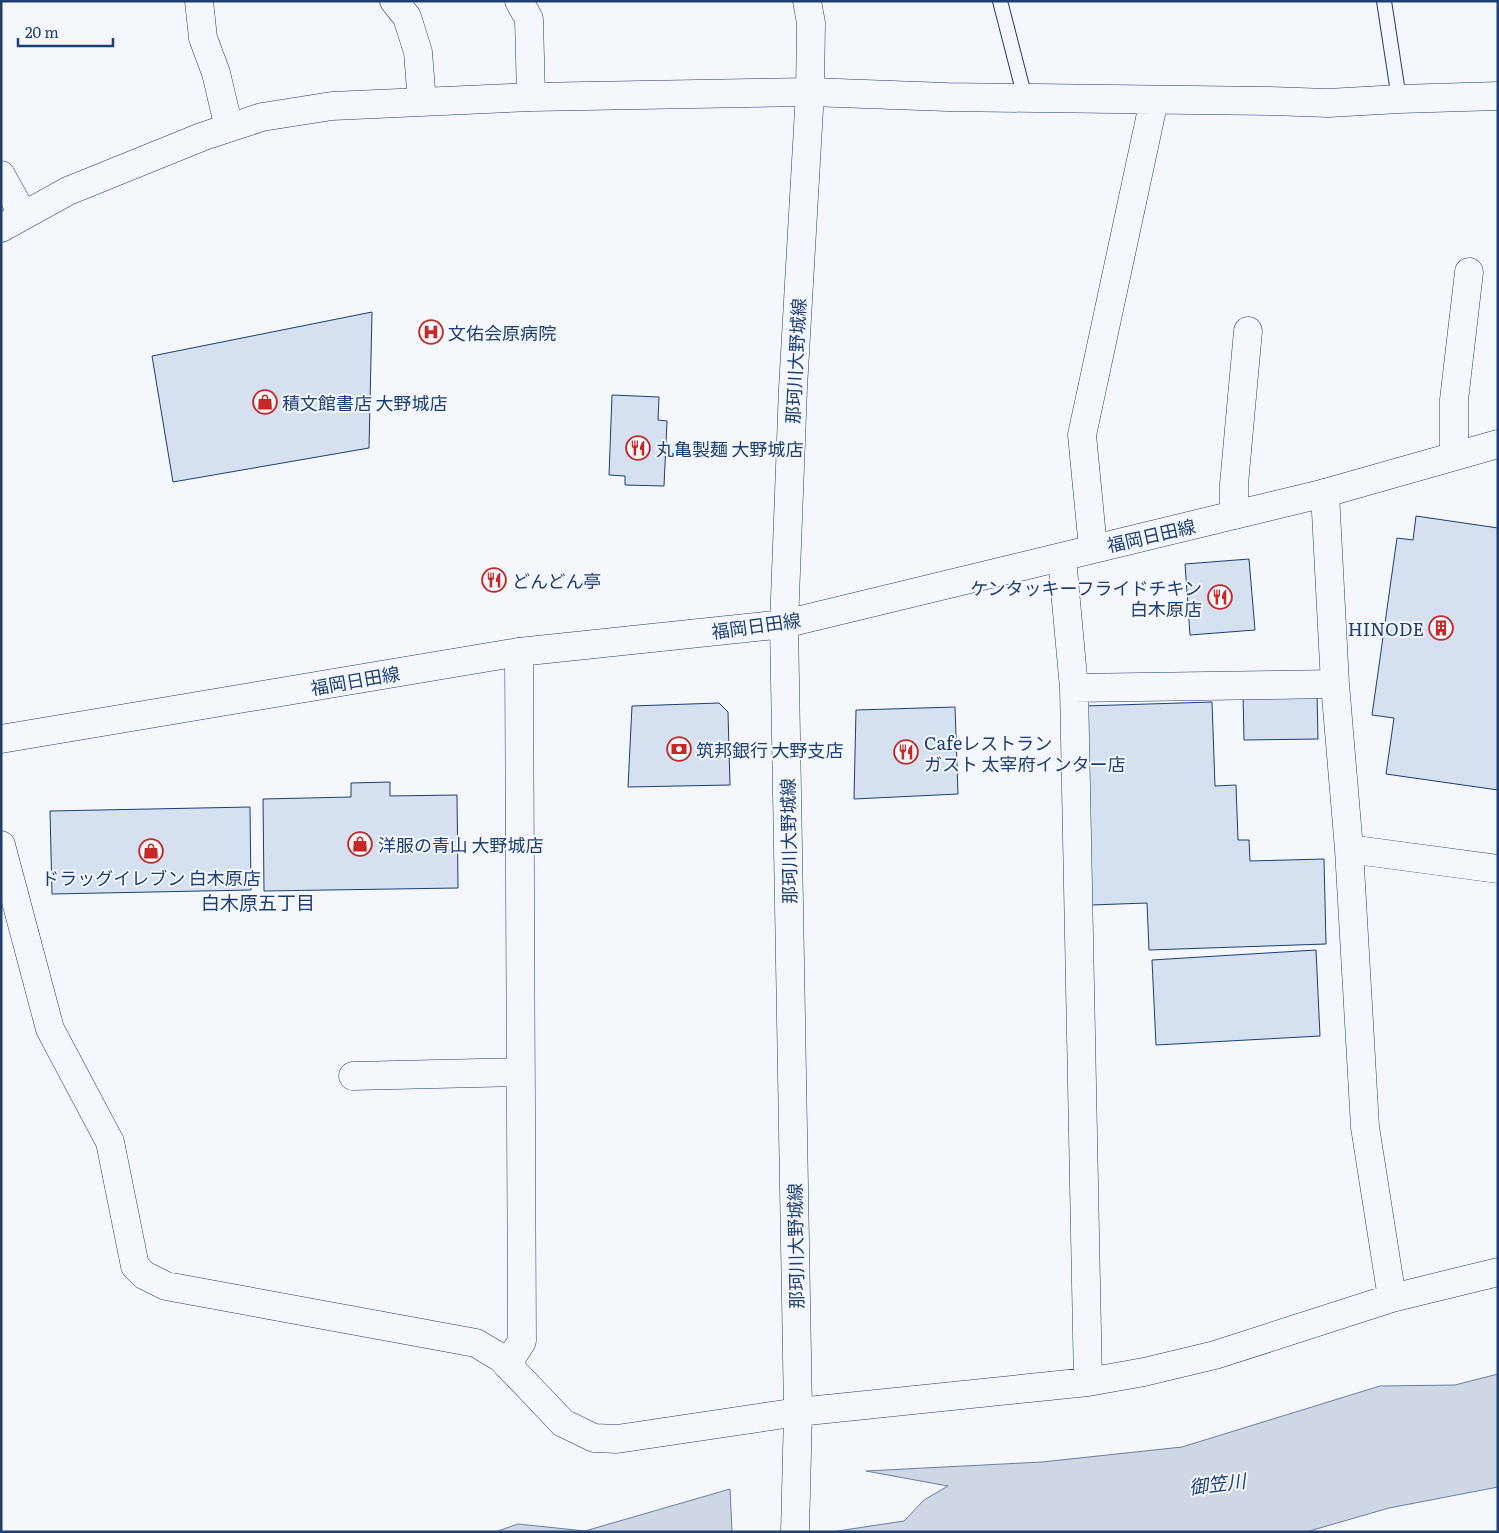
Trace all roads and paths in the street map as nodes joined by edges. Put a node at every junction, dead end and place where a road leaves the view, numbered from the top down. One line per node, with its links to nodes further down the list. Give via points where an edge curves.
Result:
1 (184, 1): 8 (street)
2 (199, 1): 8 (street)
3 (394, 1): 15 (street, via 407,17 418,52)
4 (520, 1): 11 (street, via 529,18)
5 (806, 1): 9 (street, 那珂川大野城線, via 811,23)
6 (1000, 1): 12 (lane)
7 (1384, 1): 13 (lane)
8 (203, 38): 16 (street, via 216,73)
9 (810, 92): 11 (street); 12 (street); 27 (street, 那珂川大野城線, via 793,388)
10 (1498, 96): 13 (street)
11 (531, 97): 15 (street)
12 (1025, 98): 14 (street)
13 (1399, 98): 14 (street, via 1328,103)
14 (1154, 100): 25 (street, via 1082,435)
15 (422, 102): 16 (street, via 332,106 262,117)
16 (229, 128): 18 (street, via 68,190)
17 (1, 175): 18 (street)
18 (12, 222)
19 (1469, 272): 22 (street, via 1454,400)
20 (1248, 331): 24 (street)
21 (1498, 444): 22 (street, 福岡日田線)
22 (1454, 455): 23 (street, 福岡日田線)
23 (1325, 493): 24 (street, 福岡日田線); 29 (street)
24 (1234, 515): 25 (street, 福岡日田線)
25 (1093, 548): 26 (street, 福岡日田線)
26 (1062, 558): 27 (street, 福岡日田線); 30 (street)
27 (784, 624): 28 (street, 福岡日田線); 41 (street, 那珂川大野城線)
28 (519, 652): 31 (street, 福岡日田線); 35 (street)
29 (1335, 684): 30 (street); 33 (street)
30 (1074, 688): 40 (street)
31 (1, 739)
32 (1, 845): 39 (street, via 50,1029 110,1142 135,1266 144,1275 166,1286 476,1342)
33 (1349, 849): 34 (street); 38 (street, via 1365,1127)
34 (1498, 869)
35 (520, 1072): 36 (street); 39 (street, via 522,1341)
36 (353, 1076)
37 (1498, 1272): 38 (street)
38 (1392, 1298): 40 (street, via 1215,1355)
39 (508, 1365): 41 (street, via 563,1422 594,1438 617,1439)
40 (1088, 1382): 41 (street)
41 (798, 1424): 42 (street, 那珂川大野城線)
42 (795, 1532)

